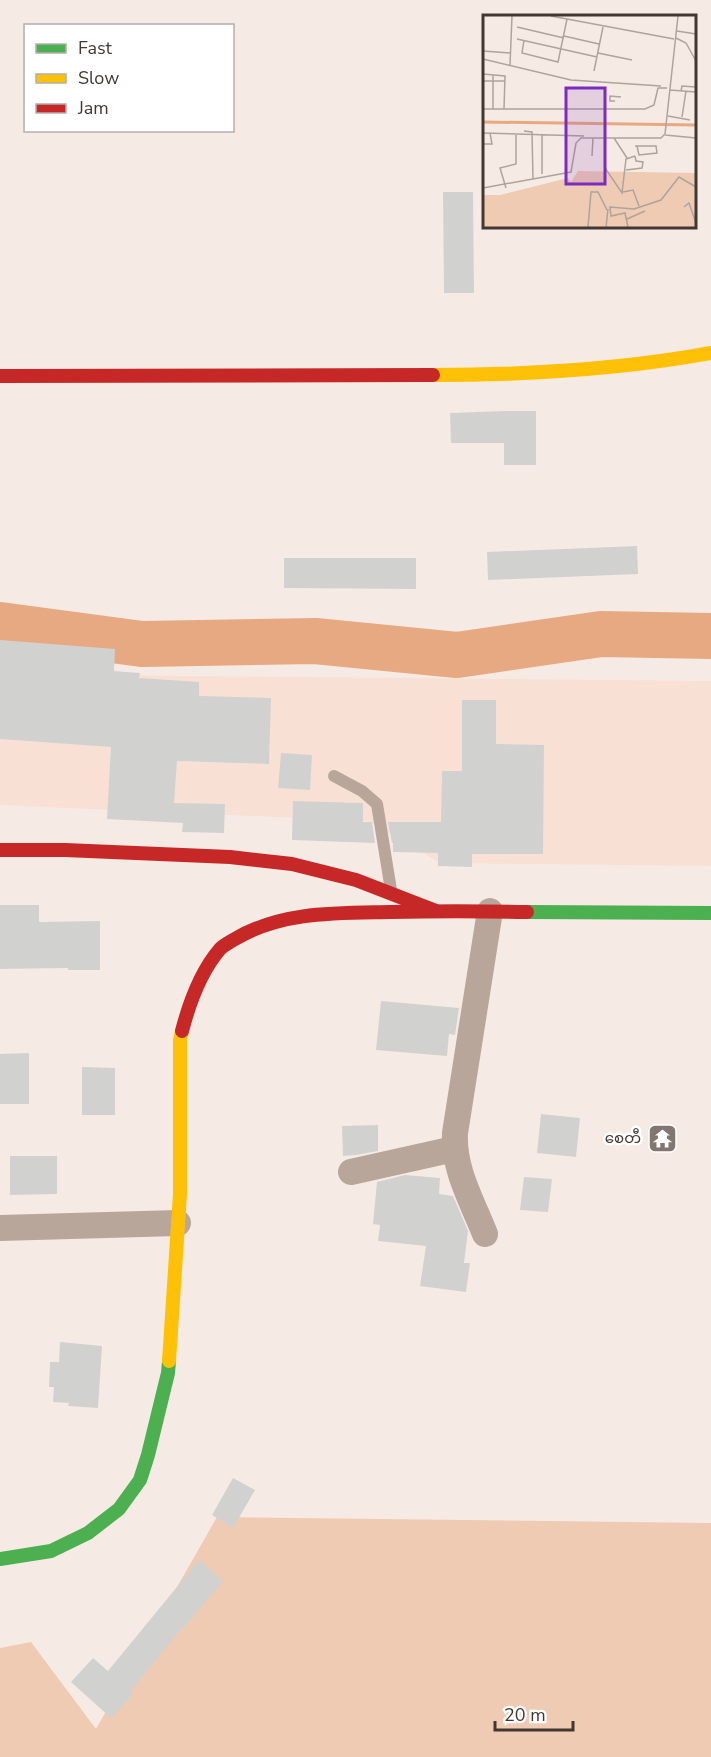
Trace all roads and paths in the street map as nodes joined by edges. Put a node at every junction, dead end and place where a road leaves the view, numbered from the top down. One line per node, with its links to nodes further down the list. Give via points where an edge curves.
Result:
1 (711, 353): 2 (main road, via 601,370 515,375)
2 (0, 376)
3 (334, 776): 5 (lane, via 377,804)
4 (0, 850): 5 (main road, via 230,857 292,864 356,880)
5 (391, 894): 6 (main road)
6 (436, 911): 7 (main road); 11 (main road, via 323,913 246,932 221,948 201,979 180,1040)
7 (490, 911): 8 (main road); 9 (street)
8 (711, 914)
9 (454, 1149): 10 (street); 13 (street)
10 (351, 1172)
11 (178, 1223): 12 (street); 14 (main road, via 168,1373 140,1480 119,1509 88,1533 51,1551)
12 (0, 1228)
13 (485, 1234)
14 (0, 1560)

